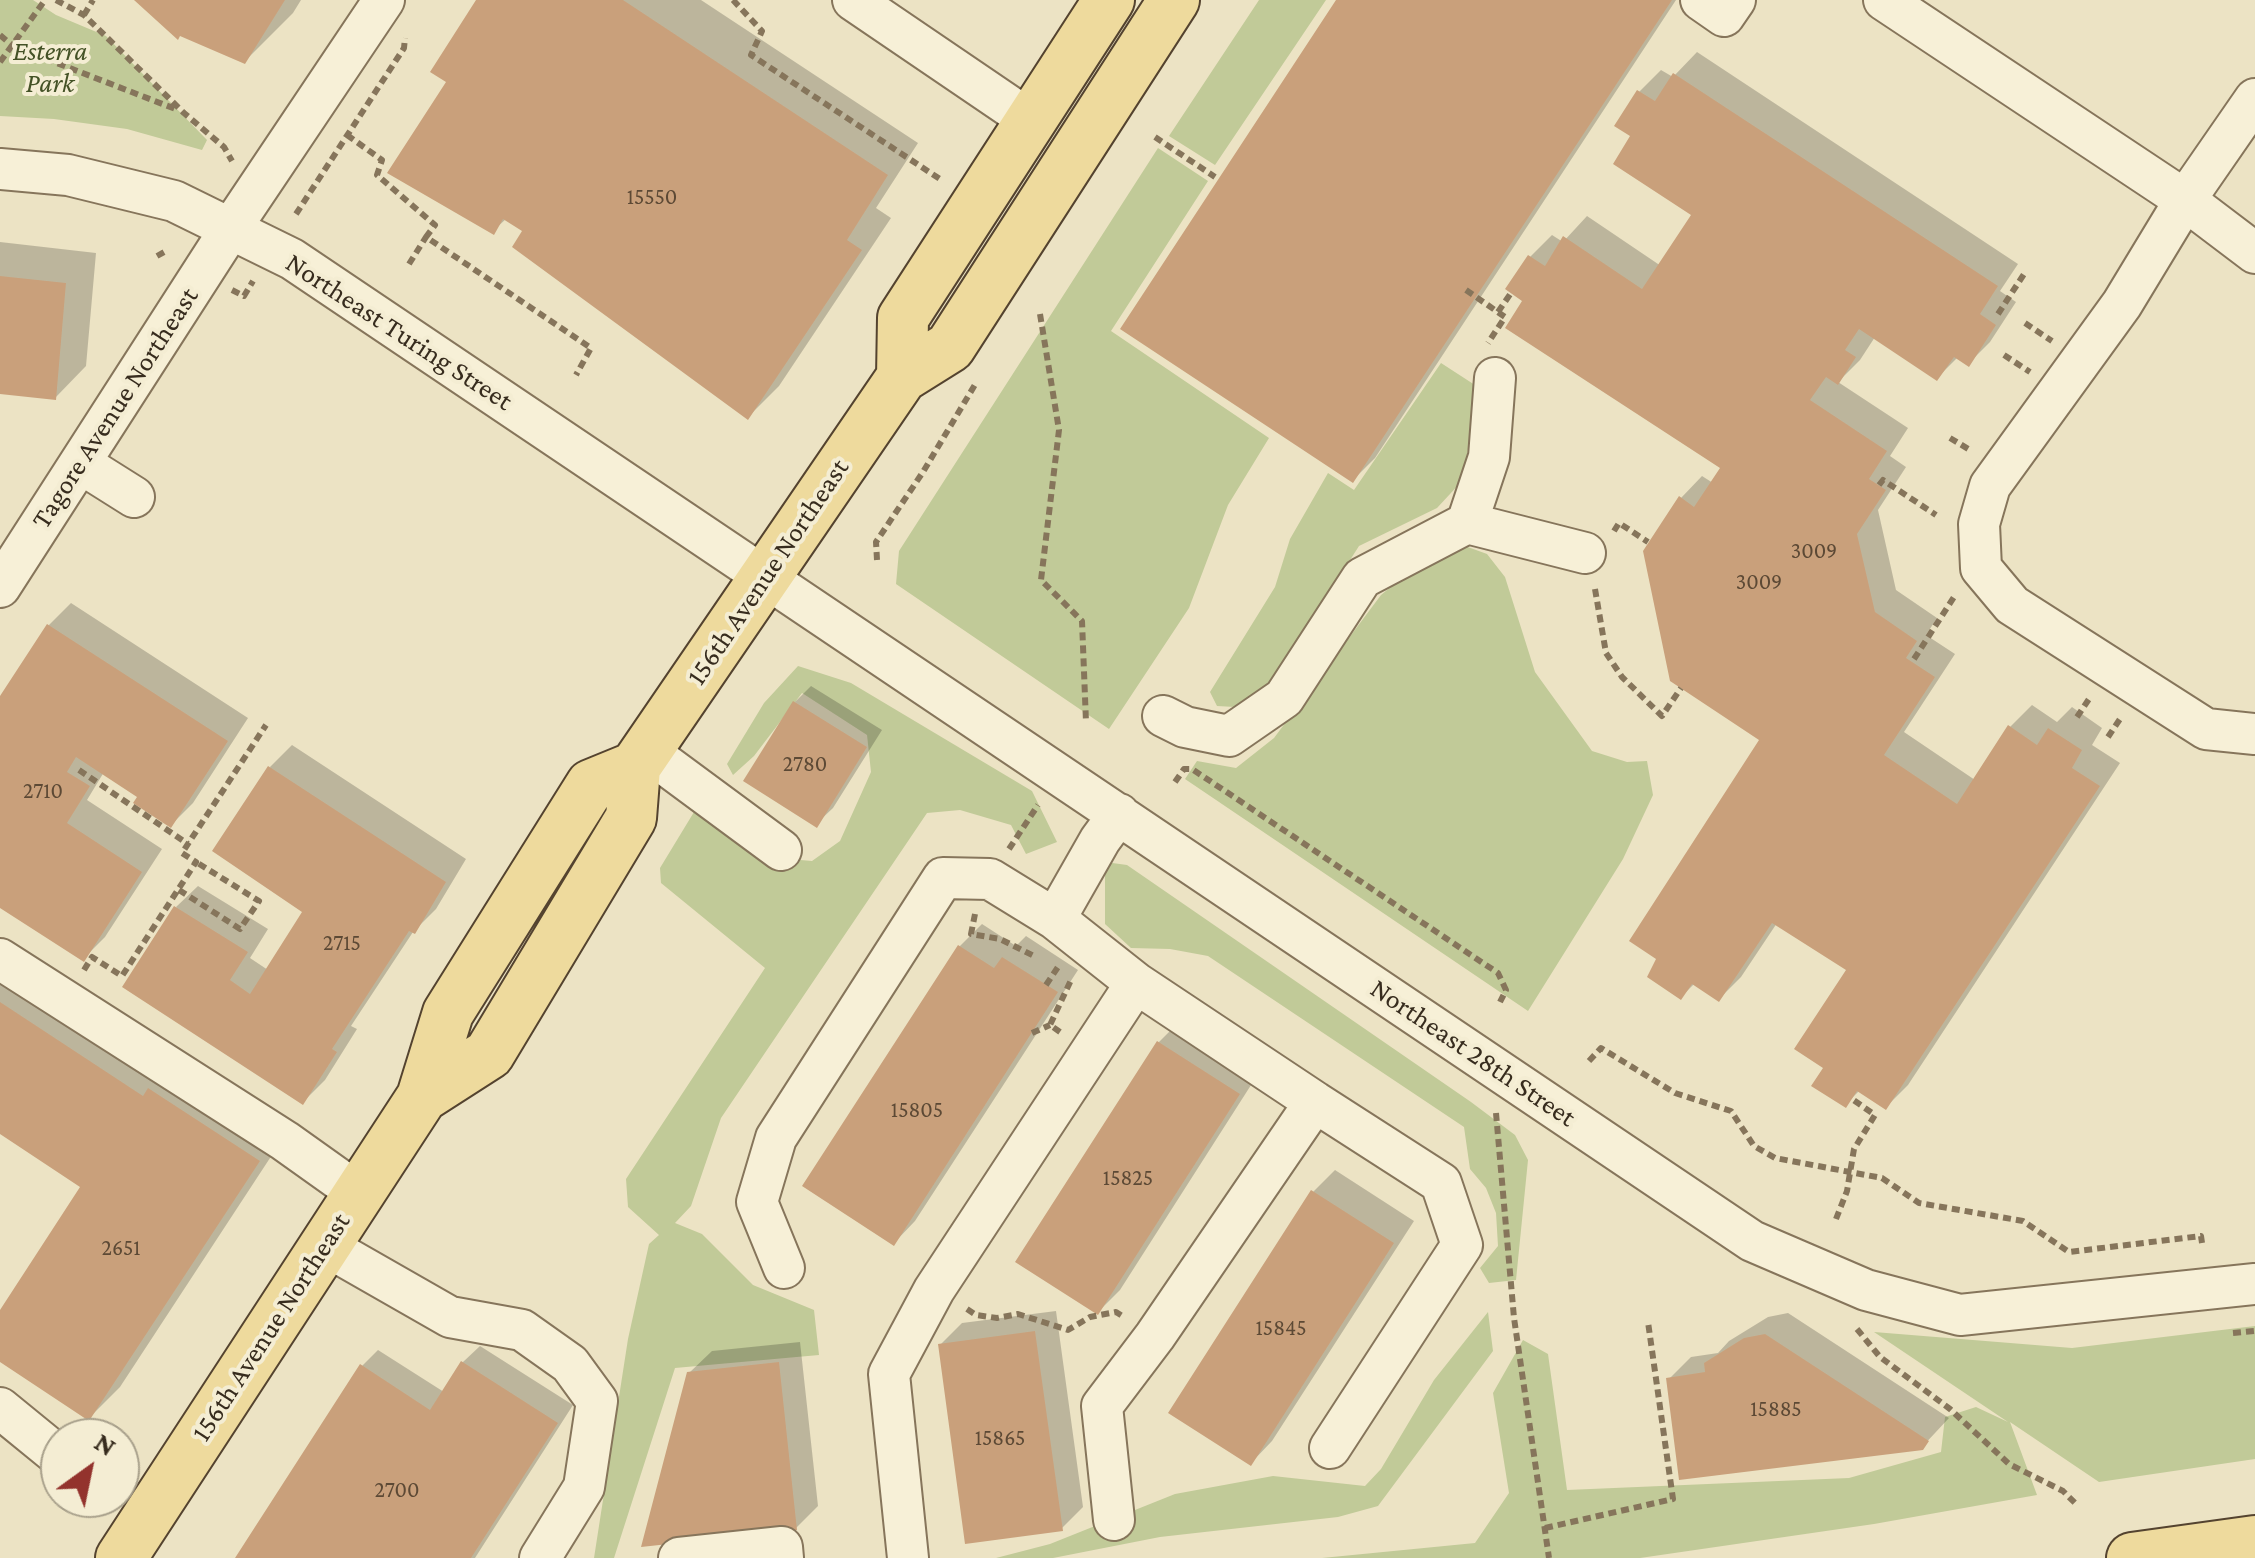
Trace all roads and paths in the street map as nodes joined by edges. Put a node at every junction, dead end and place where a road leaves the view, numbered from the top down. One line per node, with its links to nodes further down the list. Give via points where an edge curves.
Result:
1 (46, 0): 14 (path)
2 (56, 0): 12 (path)
3 (93, 0): 12 (path)
4 (384, 0): 28 (street, Tagore Avenue Northeast)
5 (733, 0): 24 (path, via 762,32 752,55)
6 (853, 0): 18 (street)
7 (1110, 0): 18 (main road)
8 (1174, 0): 48 (main road, 156th Avenue Northeast, via 950,347)
9 (1701, 0): 10 (street, via 1724,16)
10 (1735, 0)
11 (1884, 0): 26 (street)
12 (84, 15): 17 (path)
13 (0, 35): 14 (path)
14 (13, 46): 15 (path); 17 (path)
15 (0, 62)
16 (2255, 98): 26 (street)
17 (184, 112): 21 (path)
18 (1031, 121): 48 (main road, via 902,318)
19 (347, 135): 29 (path, via 382,160 377,175 435,225)
20 (1155, 137): 23 (path)
21 (232, 162)
22 (0, 169): 28 (street, Northeast Turing Street, via 68,175 174,200)
23 (1214, 177)
24 (948, 185)
25 (307, 196): 27 (path)
26 (2185, 200): 31 (street); 71 (street, via 2122,304 1990,486 1979,524 1981,568 2012,605 2206,729)
27 (296, 214)
28 (231, 228): 51 (street, Tagore Avenue Northeast); 60 (street, Northeast Turing Street, via 292,260)
29 (426, 238): 33 (path); 47 (path, via 592,348)
30 (166, 251): 32 (path)
31 (2255, 253)
32 (157, 256)
33 (409, 264)
34 (2026, 271): 41 (path)
35 (253, 282): 38 (path)
36 (1466, 290): 39 (path)
37 (1511, 293): 39 (path)
38 (244, 296)
39 (1498, 312): 46 (path, via 1505,317)
40 (1040, 314): 68 (path, via 1059,430 1040,580 1082,621)
41 (1998, 314)
42 (2026, 323): 43 (path)
43 (2037, 330)
44 (2004, 355): 45 (path)
45 (2015, 362)
46 (1489, 366): 55 (street, via 1489,457)
47 (576, 375)
48 (902, 377): 60 (main road, 156th Avenue Northeast)
49 (1950, 438): 50 (path)
50 (1971, 450)
51 (80, 463): 53 (street); 61 (street, Tagore Avenue Northeast)
52 (1879, 486): 54 (path, via 1883,480)
53 (134, 497)
54 (1936, 515)
55 (1467, 524): 59 (street); 66 (street, via 1362,578 1284,698 1229,736 1185,728)
56 (876, 542): 58 (path)
57 (1648, 542): 59 (path, via 1619,524)
58 (877, 560)
59 (1596, 560): 64 (path, via 1594,598 1606,654 1662,716)
60 (764, 575): 73 (main road, 156th Avenue Northeast); 77 (street, Northeast 28th Street)
61 (0, 587)
62 (1954, 598): 63 (path)
63 (1914, 659)
64 (1681, 688)
65 (2084, 706): 67 (path)
66 (1163, 716)
67 (2077, 717)
68 (1086, 722)
69 (266, 725): 79 (path)
70 (2115, 726): 72 (path)
71 (2255, 734)
72 (2108, 737)
73 (641, 759): 80 (street); 93 (main road, 156th Avenue Northeast, via 592,785 448,1013); 93 (main road, 156th Avenue Northeast, via 631,818 594,911 489,1054)
74 (79, 770): 79 (path)
75 (1175, 782): 88 (path, via 1192,769 1498,973 1506,990)
76 (1041, 800): 78 (path)
77 (1119, 814): 84 (street); 103 (street, Northeast 28th Street, via 1752,1241 1866,1290 1960,1315)
78 (1020, 833)
79 (188, 844): 81 (path, via 182,853)
80 (781, 850)
81 (196, 862): 82 (path); 82 (path, via 259,901 240,929)
82 (179, 890): 85 (path, via 122,976)
83 (976, 907): 89 (path, via 971,934 1000,940 1073,977)
84 (1055, 919): 87 (street); 102 (street, via 990,879 942,878 776,1138 756,1202)
85 (92, 957)
86 (0, 959): 98 (street)
87 (1136, 983): 91 (street); 95 (street)
88 (1500, 1002)
89 (1050, 1025): 90 (path); 91 (path)
90 (1032, 1034)
91 (1090, 1052): 104 (street)
92 (1589, 1061): 97 (path, via 1600,1048 1674,1093 1731,1111 1754,1146 1775,1158)
93 (422, 1097): 98 (main road, 156th Avenue Northeast)
94 (1852, 1099): 97 (path, via 1875,1115 1854,1148)
95 (1314, 1102): 109 (street); 113 (street, via 1441,1182 1462,1245)
96 (1496, 1108): 119 (path, via 1514,1318)
97 (1850, 1171): 99 (path); 100 (path, via 1882,1178 1920,1203 2023,1221 2069,1252 2201,1236)
98 (358, 1193): 101 (main road, 156th Avenue Northeast)
99 (1836, 1219)
100 (2202, 1243)
101 (324, 1245): 115 (main road, 156th Avenue Northeast); 122 (street, via 450,1317 522,1330 570,1364 597,1401 584,1487)
102 (784, 1268)
103 (2255, 1284)
104 (934, 1290): 109 (path, via 976,1314 1018,1314 1068,1330 1116,1312); 125 (street, via 889,1374)
105 (1848, 1321): 116 (path, via 2008,1464)
106 (1648, 1322): 119 (path, via 1673,1500)
107 (2255, 1331): 108 (path)
108 (2232, 1333)
109 (1155, 1336): 118 (street, via 1102,1406)
110 (0, 1408): 111 (street)
111 (40, 1441)
112 (0, 1448): 114 (street)
113 (1330, 1448)
114 (40, 1454)
115 (140, 1498)
116 (2076, 1505)
117 (131, 1518): 121 (main road, 156th Avenue Northeast)
118 (1114, 1520)
119 (1545, 1528): 126 (path)
120 (2255, 1541): 127 (main road)
121 (121, 1558)
122 (540, 1558)
123 (679, 1558): 124 (street, via 782,1547)
124 (783, 1558)
125 (908, 1558)
126 (1549, 1558)
127 (2132, 1558)

